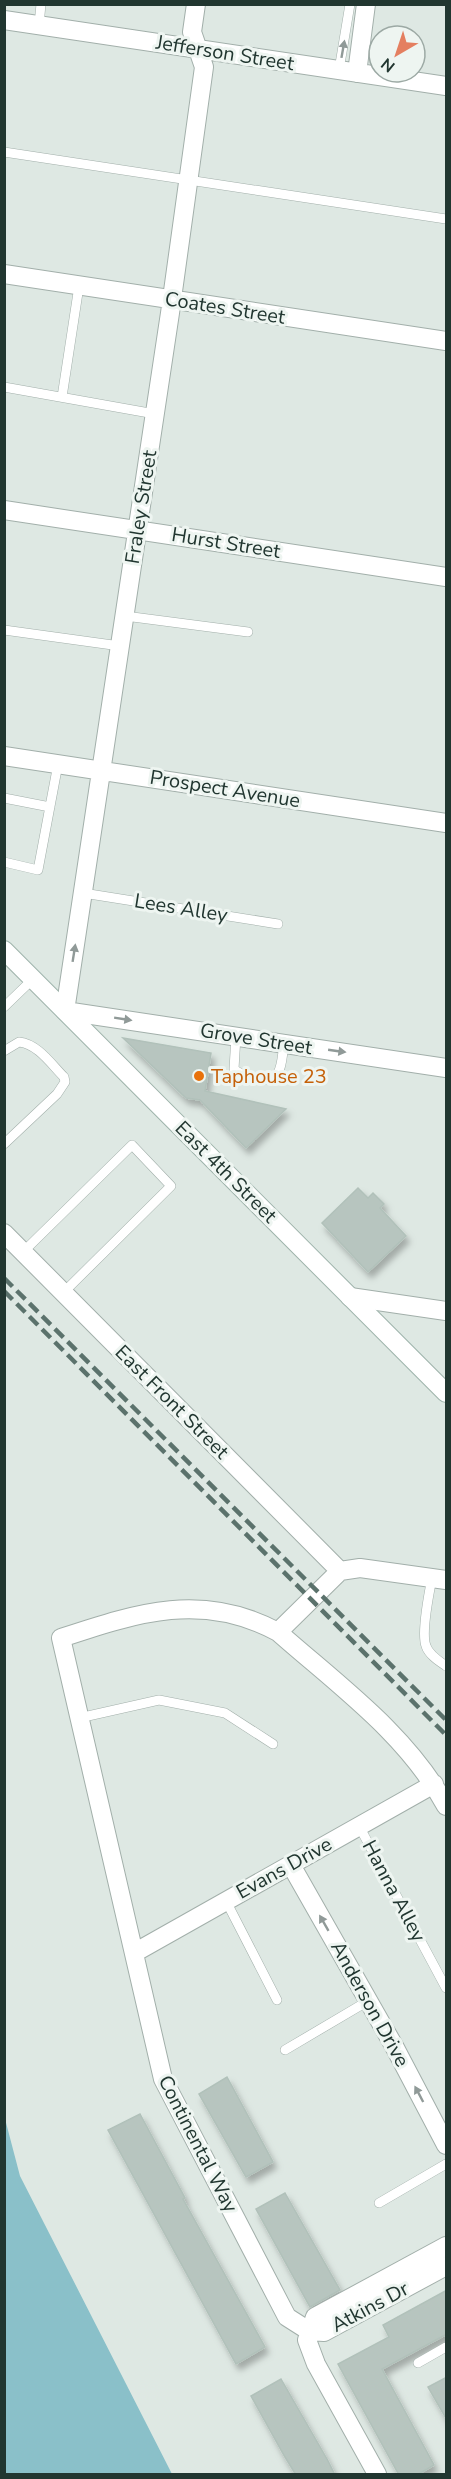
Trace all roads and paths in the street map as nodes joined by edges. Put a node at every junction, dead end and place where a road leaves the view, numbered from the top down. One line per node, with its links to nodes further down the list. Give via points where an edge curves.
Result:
1 (41, 4): 6 (lane)
2 (196, 4): 7 (street, Fraley Street, via 192,32)
3 (350, 4): 8 (lane, one-way to 3)
4 (366, 4): 8 (street)
5 (4, 20): 6 (street, Jefferson Street)
6 (39, 25): 7 (street, Jefferson Street)
7 (197, 49): 8 (street, Jefferson Street); 11 (street, Fraley Street, via 204,67)
8 (348, 71): 9 (street, Jefferson Street)
9 (447, 86)
10 (4, 152): 11 (lane)
11 (188, 180): 12 (lane); 15 (street, Fraley Street)
12 (447, 219)
13 (4, 274): 14 (street, Coates Street)
14 (79, 286): 15 (street, Coates Street); 18 (lane)
15 (171, 300): 16 (street, Coates Street); 19 (street, Fraley Street)
16 (447, 341)
17 (4, 387): 18 (lane)
18 (62, 397): 19 (lane)
19 (155, 414): 21 (street, Fraley Street)
20 (4, 510): 21 (street, Hurst Street)
21 (137, 530): 22 (street, Hurst Street); 23 (street, Fraley Street)
22 (447, 577)
23 (125, 616): 25 (lane); 26 (street, Fraley Street)
24 (4, 630): 26 (lane)
25 (248, 633)
26 (120, 646): 29 (street, Fraley Street)
27 (4, 756): 28 (street, Prospect Avenue)
28 (58, 764): 29 (street, Prospect Avenue); 31 (lane)
29 (101, 770): 32 (street, Prospect Avenue); 34 (street, Fraley Street)
30 (4, 798): 31 (lane)
31 (50, 807): 33 (lane, via 38,870)
32 (447, 823)
33 (4, 862)
34 (83, 892): 35 (lane, Lees Alley); 39 (street, Fraley Street, one-way to 34)
35 (278, 924)
36 (4, 950): 37 (street, East 4th Street)
37 (33, 979): 38 (lane); 39 (street, East 4th Street)
38 (4, 1007)
39 (65, 1011): 40 (street, Grove Street, one-way to 40); 48 (street, East 4th Street)
40 (236, 1036): 41 (street, Grove Street); 41 (lane, via 234,1070 267,1081 279,1071)
41 (284, 1044): 43 (street, Grove Street, one-way to 43)
42 (4, 1051): 44 (lane, via 19,1042 27,1043 65,1082)
43 (447, 1068)
44 (4, 1144)
45 (4, 1233): 46 (street, East Front Street)
46 (23, 1252): 47 (street, East Front Street); 47 (lane, via 132,1145 171,1186)
47 (63, 1293): 51 (street, East Front Street)
48 (350, 1297): 49 (street); 50 (street, East 4th Street)
49 (447, 1311)
50 (447, 1393)
51 (340, 1571): 52 (street, via 360,1568); 53 (street)
52 (439, 1579): 54 (lane, via 426,1615 425,1645)
53 (278, 1632): 55 (street, Continental Way, via 238,1615 190,1608 118,1619 61,1638); 57 (street, via 382,1724)
54 (447, 1666)
55 (79, 1718): 56 (lane, via 159,1701 225,1713); 62 (street, Continental Way)
56 (273, 1744)
57 (434, 1784): 58 (street); 59 (street, Evans Drive)
58 (447, 1806)
59 (359, 1826): 60 (street, Evans Drive); 63 (lane, Hanna Alley)
60 (291, 1864): 61 (street, Evans Drive); 65 (street, Anderson Drive, one-way to 60)
61 (226, 1901): 62 (street, Evans Drive); 64 (lane)
62 (134, 1953): 72 (street, Continental Way, via 163,2079 287,2317)
63 (447, 1988)
64 (277, 2000)
65 (368, 2001): 66 (lane); 67 (street, Anderson Drive, one-way to 65)
66 (285, 2050)
67 (447, 2145)
68 (447, 2164): 69 (lane)
69 (379, 2203)
70 (447, 2246): 72 (street, Atkins Dr, via 315,2317)
71 (447, 2266): 72 (street, Atkins Dr, via 324,2332)
72 (309, 2331): 75 (street, via 309,2352)
73 (447, 2348): 74 (lane)
74 (418, 2363)
75 (377, 2475)

